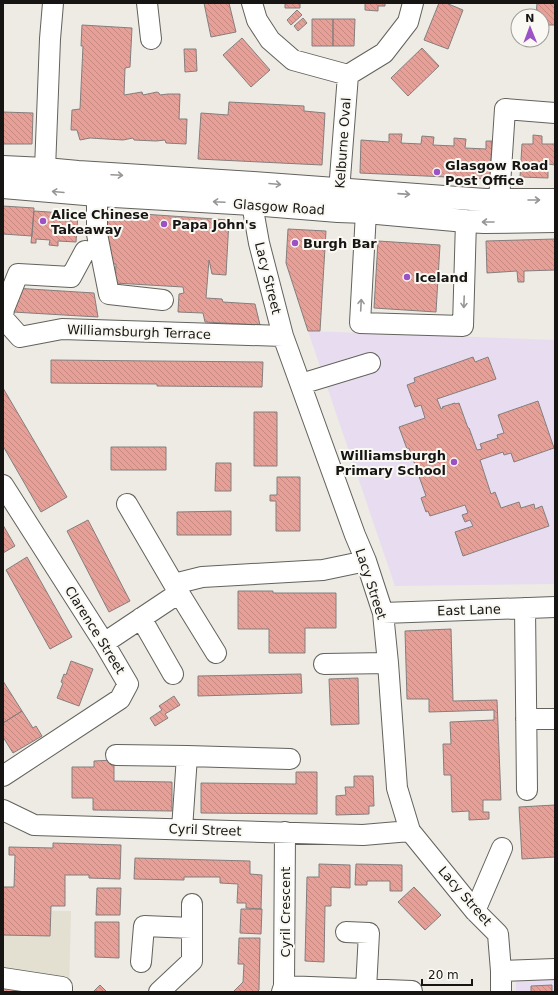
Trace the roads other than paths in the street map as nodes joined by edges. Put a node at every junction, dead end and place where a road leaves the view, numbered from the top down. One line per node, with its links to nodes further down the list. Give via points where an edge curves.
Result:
1 (54, 3): 9 (street, via 50,39)
2 (147, 3): 5 (street)
3 (252, 3): 6 (street, via 257,20 270,40 293,60)
4 (413, 3): 6 (street, via 408,22 384,53)
5 (151, 39)
6 (348, 75): 12 (street, Kelburne Oval)
7 (555, 113): 14 (street, via 505,110)
8 (3, 167): 9 (main road, Glasgow Road)
9 (45, 169): 10 (main road, Glasgow Road, one-way to 10)
10 (253, 183): 12 (main road, Glasgow Road, one-way to 12); 16 (street, Lacy Street)
11 (3, 187): 13 (main road, Glasgow Road, one-way to 11)
12 (339, 189): 14 (main road, Glasgow Road, one-way to 14); 17 (street, Kelburne Oval)
13 (97, 196): 16 (main road, Glasgow Road, one-way to 13); 22 (street, via 97,234 110,294)
14 (499, 200): 15 (main road, Glasgow Road, one-way to 15)
15 (555, 200)
16 (252, 204): 17 (main road, Glasgow Road); 24 (street, Lacy Street, via 259,243)
17 (338, 211): 18 (main road, Glasgow Road)
18 (366, 212): 19 (main road, Glasgow Road); 19 (street, one-way to 18, via 463,326 360,322)
19 (466, 221): 20 (main road, Glasgow Road, one-way to 19)
20 (555, 221)
21 (84, 251): 23 (street, Williamsburgh Terrace, via 71,277 18,274 4,308)
22 (163, 300)
23 (3, 317): 24 (street, Williamsburgh Terrace, via 20,337 62,329)
24 (283, 336): 26 (street, Lacy Street)
25 (370, 363): 26 (street)
26 (301, 384): 29 (street, Lacy Street)
27 (3, 485): 35 (street, Clarence Street)
28 (127, 504): 30 (street)
29 (366, 561): 30 (street, via 323,570 202,577); 33 (street, Lacy Street)
30 (176, 589): 34 (street); 36 (street)
31 (555, 607): 32 (street, East Lane)
32 (525, 608): 33 (street, East Lane); 40 (street)
33 (383, 613): 37 (street, Lacy Street)
34 (141, 618): 35 (street); 39 (street)
35 (104, 643): 45 (street, Clarence Street, via 128,684 120,699)
36 (216, 653)
37 (388, 663): 38 (street); 49 (street, Lacy Street, via 397,788)
38 (324, 664)
39 (173, 674)
40 (526, 719): 41 (street); 46 (street)
41 (555, 719)
42 (116, 754): 43 (street)
43 (186, 756): 44 (street); 48 (street)
44 (290, 759)
45 (3, 776)
46 (527, 790)
47 (3, 810): 48 (street, Cyril Street, via 34,825)
48 (182, 829): 50 (street, Cyril Street)
49 (410, 831): 50 (street, Cyril Street, via 363,835); 53 (street, Lacy Street)
50 (285, 832): 60 (street, Cyril Crescent)
51 (502, 848): 53 (street)
52 (192, 904): 54 (street)
53 (475, 911): 58 (street, Lacy Street, via 498,934)
54 (192, 928): 56 (street, via 144,926); 64 (street, via 192,961)
55 (346, 932): 61 (street, via 369,933)
56 (142, 962)
57 (555, 969): 58 (street)
58 (501, 971): 65 (street, Lacy Street)
59 (3, 978): 63 (street, via 62,987)
60 (283, 989): 61 (street)
61 (366, 989): 62 (street)
62 (412, 991)
63 (62, 992)
64 (159, 992)
65 (501, 992)

